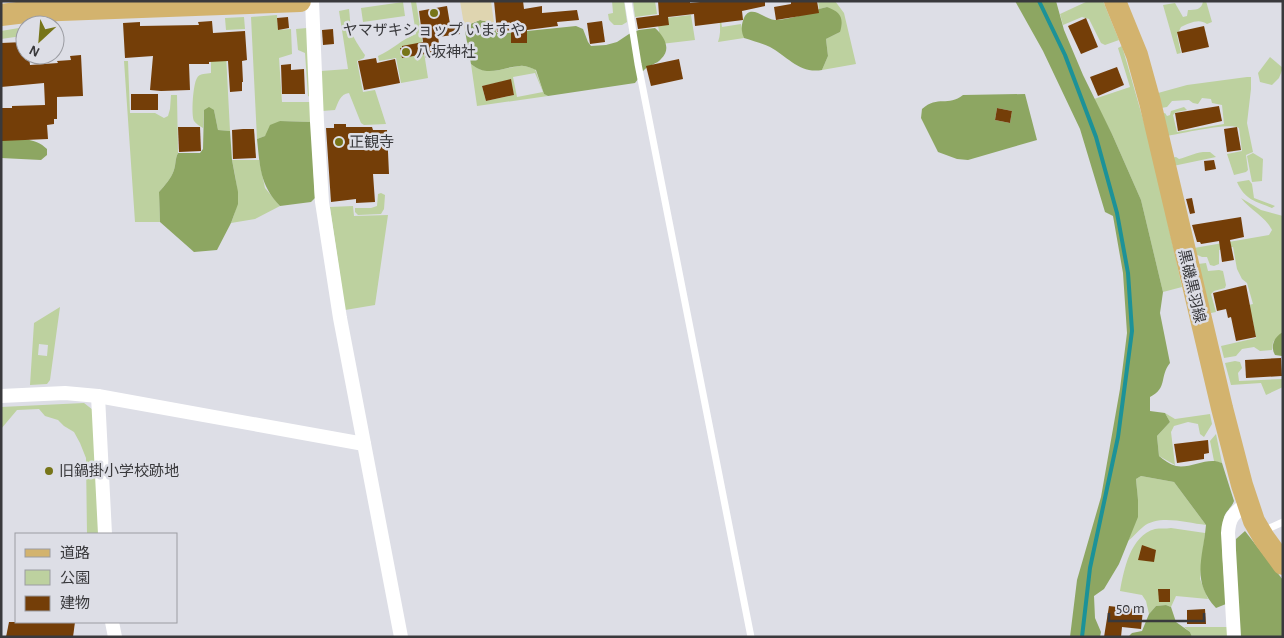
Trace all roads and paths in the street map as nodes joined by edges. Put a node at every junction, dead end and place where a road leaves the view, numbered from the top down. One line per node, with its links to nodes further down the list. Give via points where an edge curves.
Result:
1 (300, 1): 5 (main road)
2 (312, 1): 8 (street, via 322,202)
3 (628, 1): 17 (lane)
4 (1115, 1): 9 (main road, 黒磯黒羽線, via 1137,55 1150,102)
5 (1, 15)
6 (1, 396): 7 (street)
7 (98, 396): 8 (street); 12 (street)
8 (364, 444): 16 (street)
9 (1247, 504): 11 (main road, 黒磯黒羽線); 18 (street, via 1232,516 1228,524)
10 (1283, 522): 11 (lane)
11 (1261, 532): 13 (main road, 黒磯黒羽線)
12 (105, 533)
13 (1283, 564)
14 (112, 623): 15 (street)
15 (115, 637)
16 (401, 637)
17 (752, 637)
18 (1234, 637)

